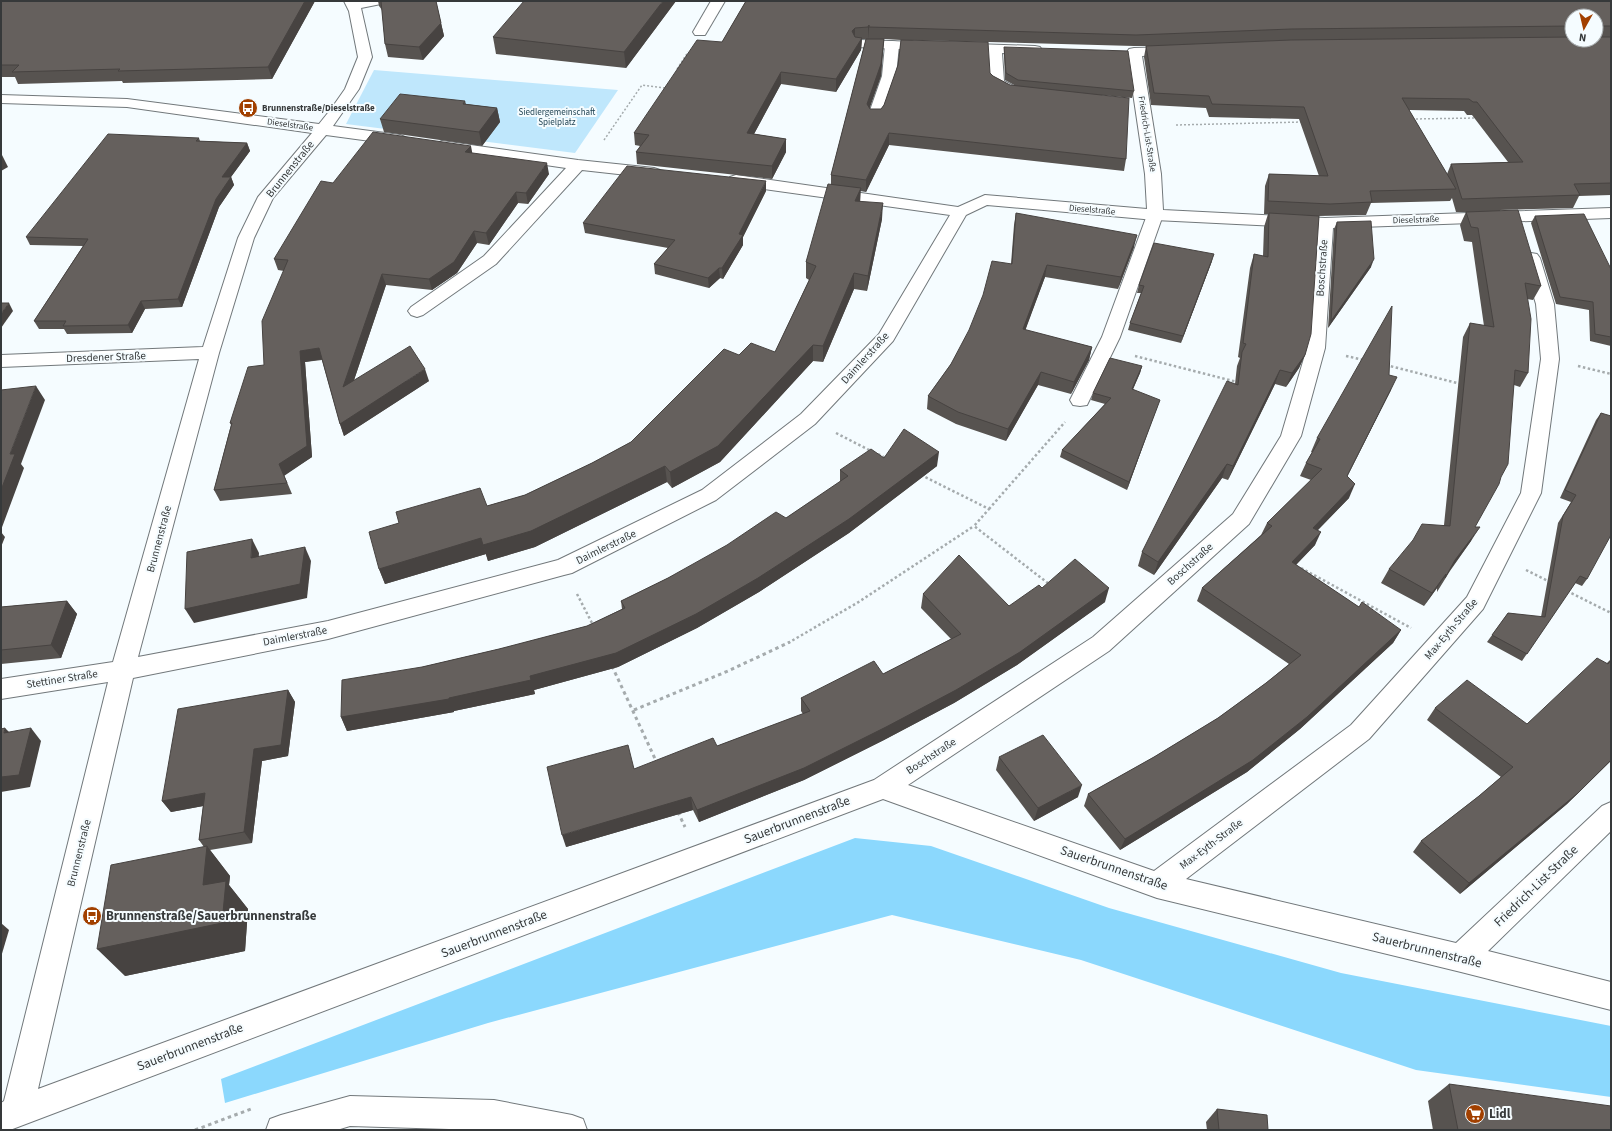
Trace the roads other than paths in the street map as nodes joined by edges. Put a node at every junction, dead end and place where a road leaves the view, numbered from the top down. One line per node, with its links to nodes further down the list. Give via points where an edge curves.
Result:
1 (376, 1): 3 (street)
2 (718, 1): 4 (street)
3 (353, 3): 17 (street, Brunnenstraße, via 365,57 352,89)
4 (700, 32)
5 (860, 44): 6 (street)
6 (892, 45): 7 (street); 16 (street, via 890,76)
7 (995, 48): 8 (street); 12 (street, via 997,83 1014,92)
8 (1050, 50)
9 (1188, 50): 11 (street)
10 (1119, 52): 11 (street)
11 (1134, 52): 15 (street, Friedrich-List-Straße)
12 (1037, 94)
13 (1, 99): 17 (street, Dieselstraße, via 127,103)
14 (1127, 104): 15 (street)
15 (1142, 105): 23 (street, Friedrich-List-Straße, via 1153,174)
16 (875, 116)
17 (322, 129): 18 (street, Dieselstraße); 27 (street, Brunnenstraße, via 266,197 246,238)
18 (578, 165): 19 (street, Dieselstraße); 26 (street, via 490,260)
19 (673, 174)
20 (720, 179): 21 (street)
21 (960, 212): 23 (street, Dieselstraße, via 985,200); 30 (street, Daimlerstraße, via 886,337 808,419 709,495 564,567 328,630)
22 (1611, 212): 24 (street, Dieselstraße)
23 (1155, 215): 25 (street, Dieselstraße); 29 (street, via 1111,337)
24 (1519, 218): 25 (street, Dieselstraße); 34 (street, Max-Eyth-Straße, via 1545,304 1550,359 1530,493 1475,603 1360,732)
25 (1326, 223): 32 (street, Boschstraße, via 1316,348 1291,436 1241,519 1101,644)
26 (417, 311)
27 (210, 353): 28 (street, Dresdener Straße); 30 (street, Brunnenstraße)
28 (1, 361)
29 (1080, 400)
30 (123, 670): 31 (street, Stettiner Straße); 37 (street, Brunnenstraße)
31 (1, 689)
32 (883, 788): 34 (street, Sauerbrunnenstraße); 37 (street, Sauerbrunnenstraße)
33 (1611, 814): 35 (street, Friedrich-List-Straße)
34 (1157, 884): 35 (street, Sauerbrunnenstraße)
35 (1461, 958): 36 (street, Sauerbrunnenstraße)
36 (1611, 996)
37 (9, 1115)
38 (281, 1130): 39 (street, via 350,1111 494,1115)
39 (572, 1130)

